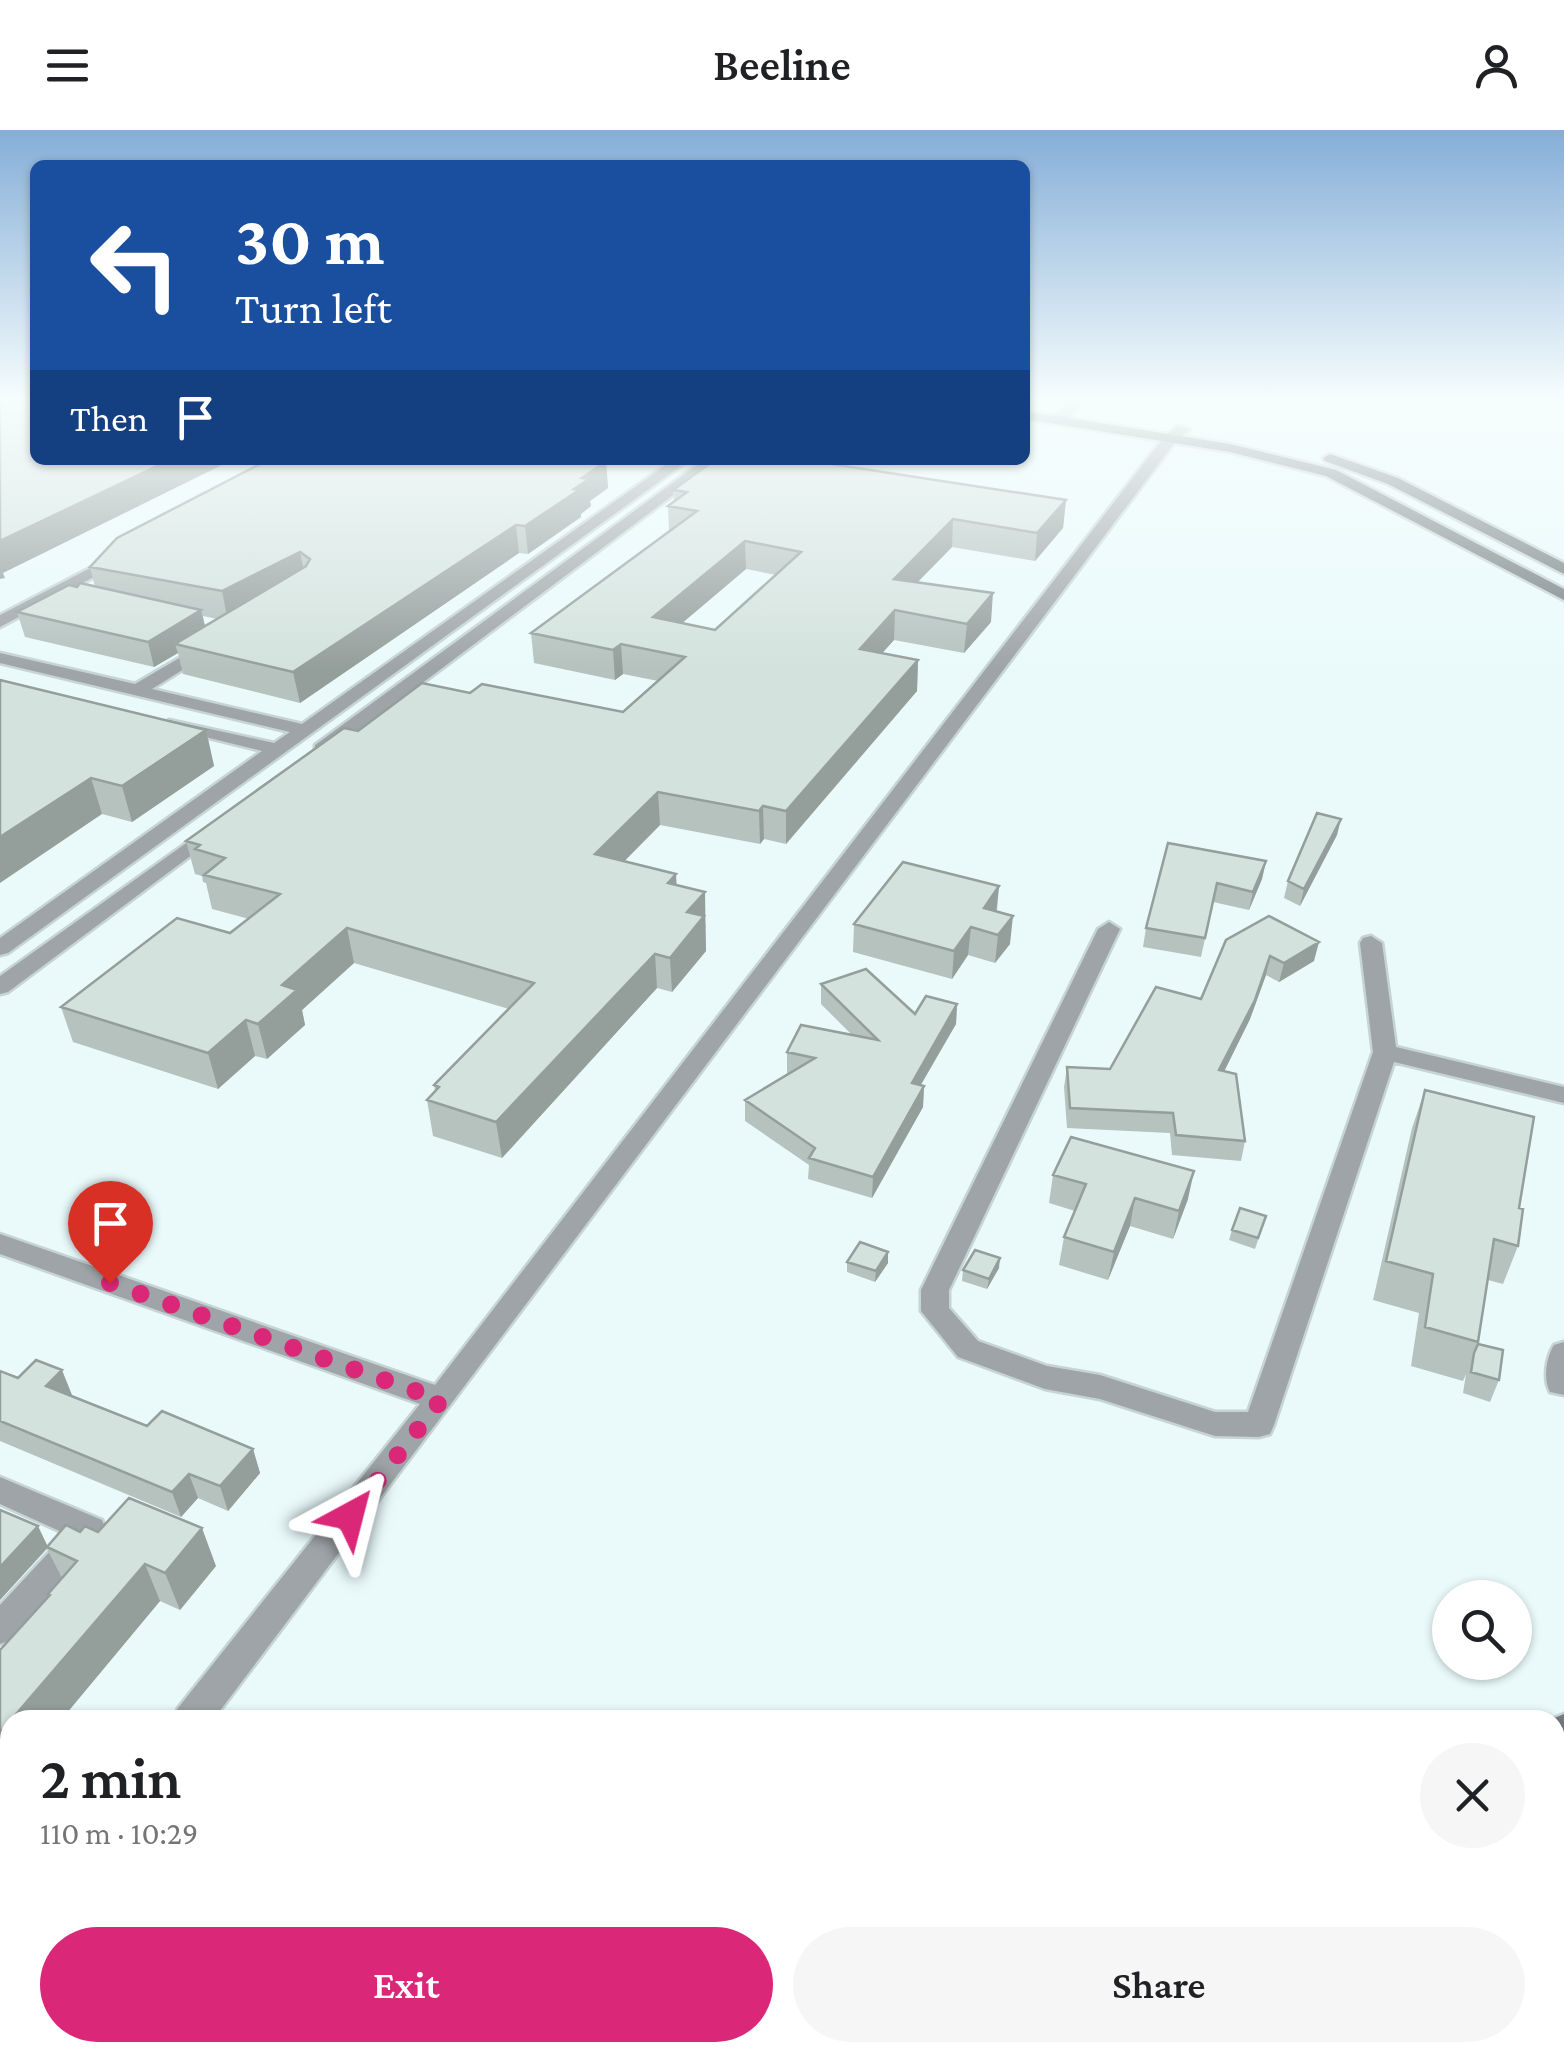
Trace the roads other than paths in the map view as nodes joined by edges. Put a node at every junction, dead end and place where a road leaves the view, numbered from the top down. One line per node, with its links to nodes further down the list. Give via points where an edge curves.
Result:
1 (643, 488): 14 (street)
2 (675, 488): 16 (street)
3 (1135, 488): 25 (street)
4 (1357, 488): 7 (street)
5 (1407, 488): 6 (street)
6 (1564, 570)
7 (1564, 595)
8 (0, 606): 9 (street, via 129,546)
9 (0, 622)
10 (223, 637): 12 (street)
11 (0, 658): 12 (street)
12 (138, 690): 14 (street)
13 (147, 717): 15 (street)
14 (305, 730): 15 (street)
15 (276, 748): 20 (street)
16 (311, 758)
17 (233, 815): 21 (street)
18 (1109, 929): 22 (street, via 935,1290 935,1311 968,1349 1214,1424 1259,1425)
19 (1371, 943): 22 (street)
20 (0, 948)
21 (0, 987)
22 (1385, 1052): 23 (street)
23 (1564, 1095)
24 (0, 1244): 25 (street)
25 (441, 1400): 28 (street)
26 (0, 1490): 27 (street, via 90,1530)
27 (0, 1629)
28 (199, 1710)

